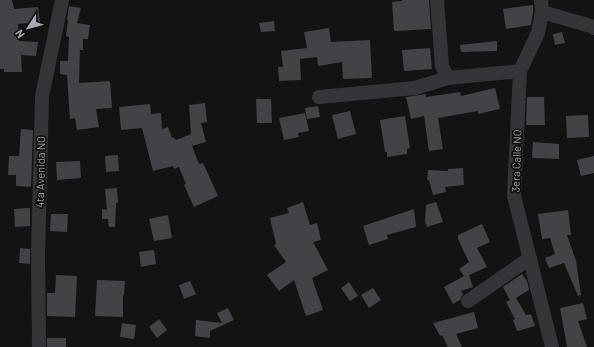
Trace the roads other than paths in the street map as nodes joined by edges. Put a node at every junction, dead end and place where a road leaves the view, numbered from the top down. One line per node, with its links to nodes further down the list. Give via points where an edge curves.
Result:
1 (62, 0): 10 (street, 4ta Avenida NO, via 42,96 38,256)
2 (437, 0): 6 (street, via 442,66)
3 (541, 6): 4 (street); 5 (street, 3era Calle NO, via 538,33)
4 (594, 28)
5 (520, 71): 6 (street); 8 (street, 3era Calle NO, via 514,196)
6 (448, 78): 7 (street, via 415,88)
7 (319, 97)
8 (530, 258): 9 (street); 11 (street, 3era Calle NO)
9 (468, 301)
10 (39, 347)
11 (552, 347)

